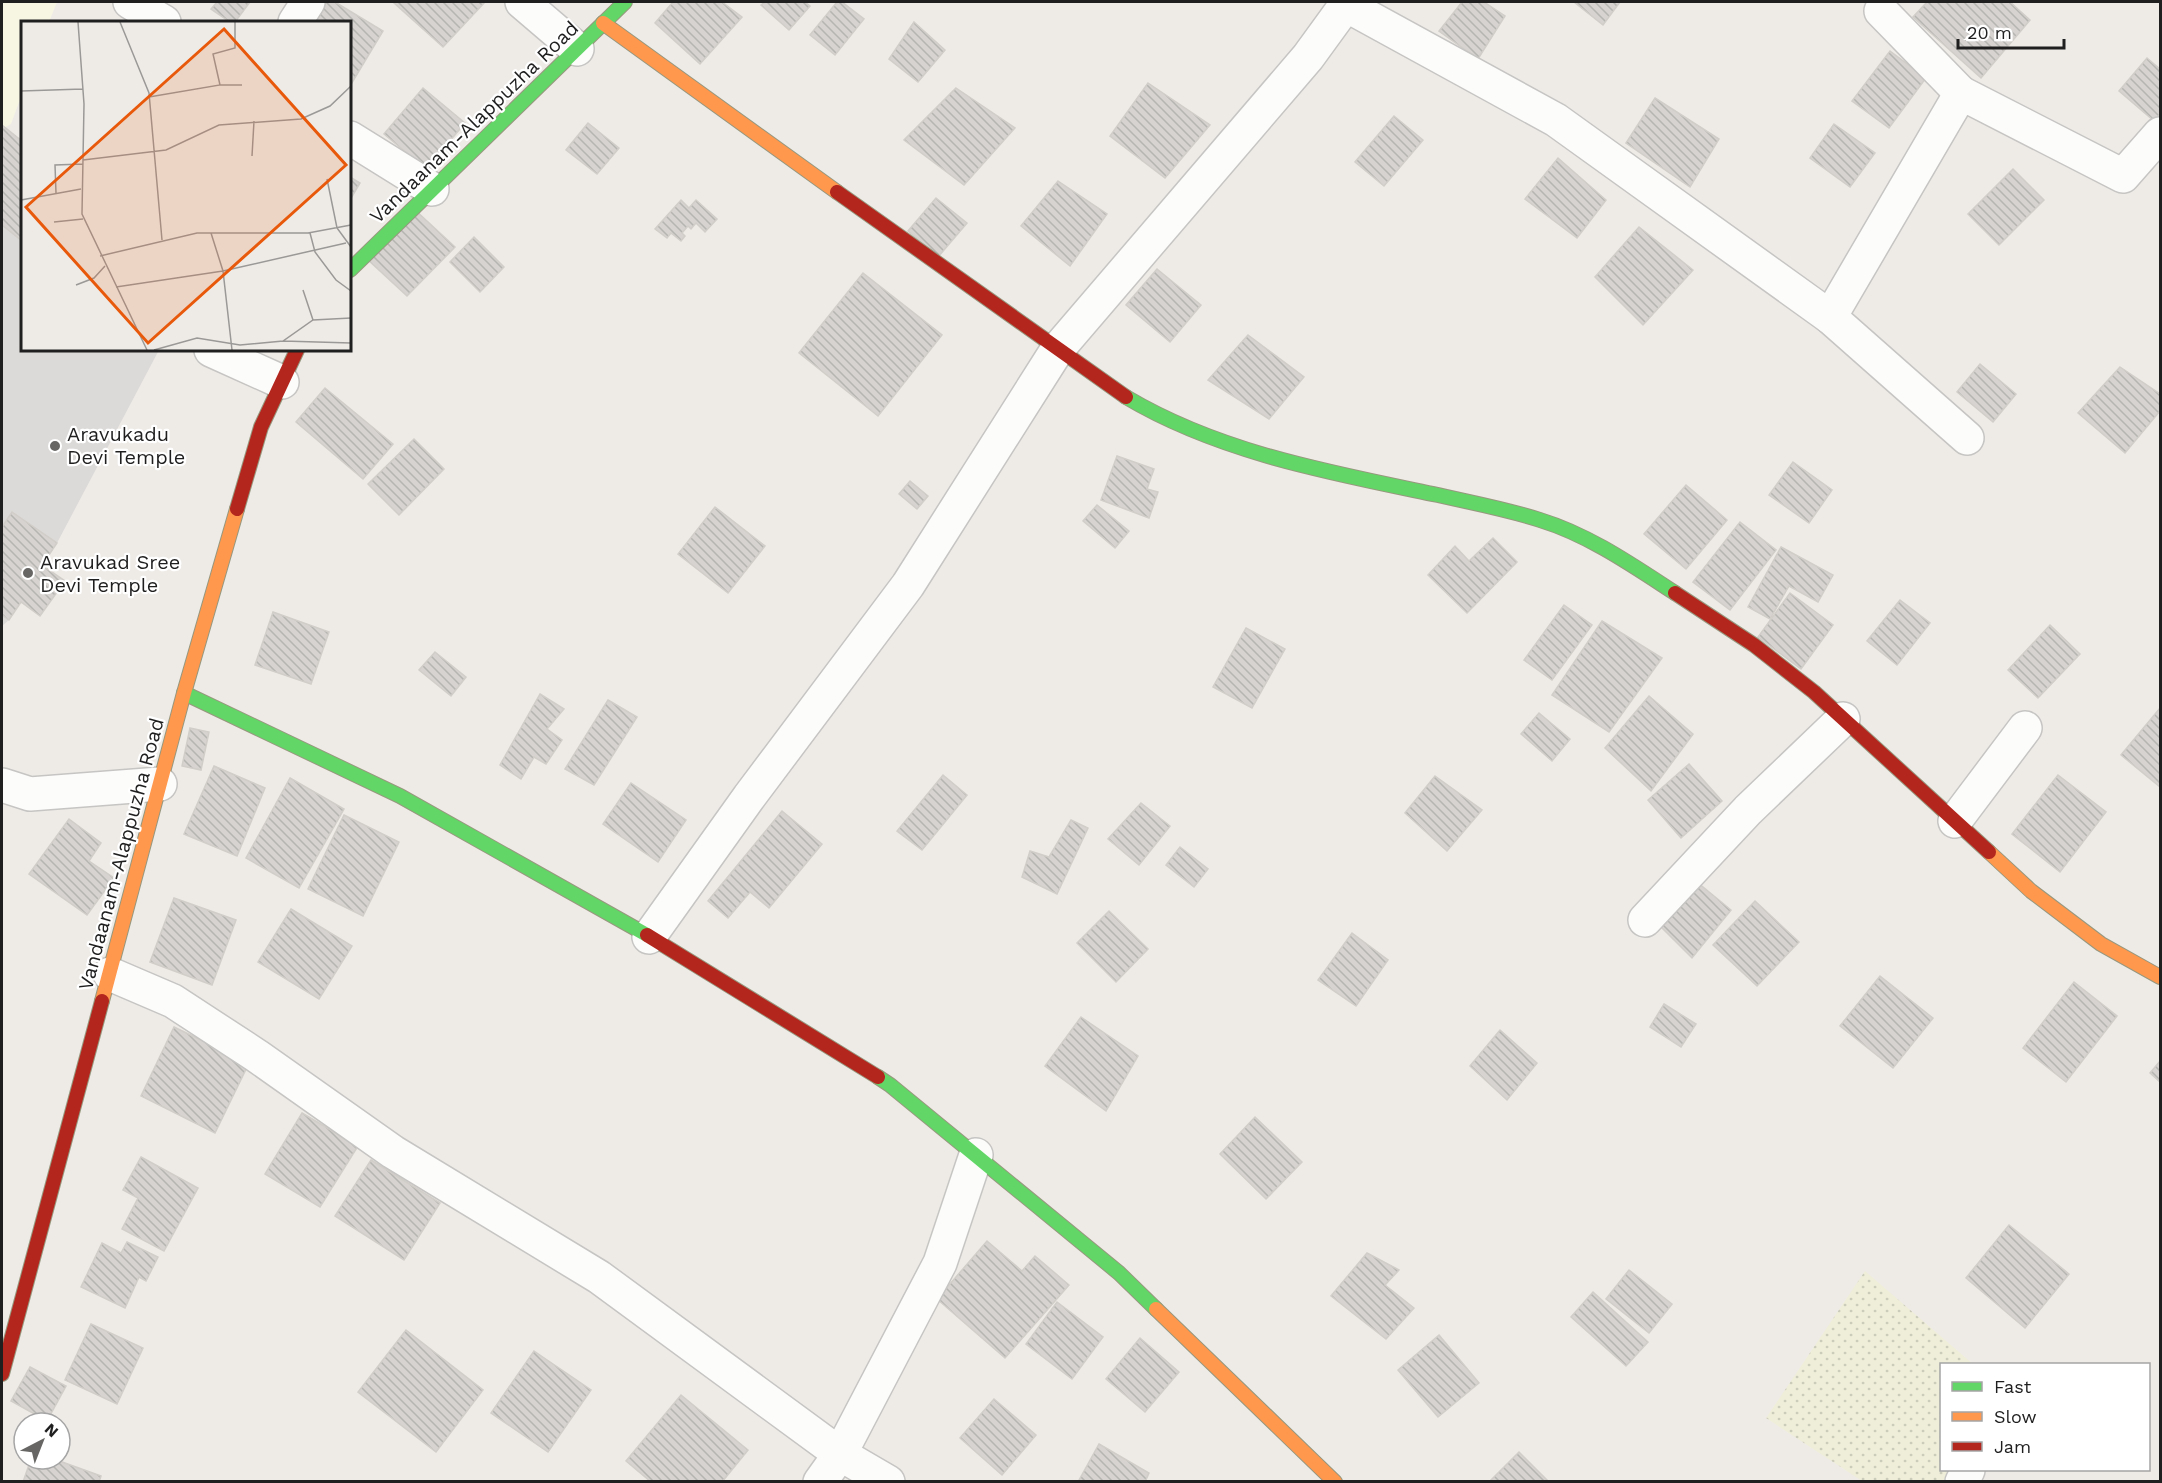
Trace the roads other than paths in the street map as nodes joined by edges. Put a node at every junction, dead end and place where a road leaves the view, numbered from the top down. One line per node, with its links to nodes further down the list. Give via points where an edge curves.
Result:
1 (130, 2): 7 (street)
2 (308, 2): 8 (street)
3 (522, 2): 10 (street)
4 (625, 2): 9 (street, Vandaanam-Alappuzha Road)
5 (1347, 4): 16 (street, via 1556,120); 17 (street, via 1308,57)
6 (1881, 11): 11 (street)
7 (162, 21)
8 (296, 21)
9 (603, 23): 10 (street, Vandaanam-Alappuzha Road); 17 (street)
10 (577, 49): 14 (street, Vandaanam-Alappuzha Road)
11 (1961, 93): 12 (street, via 2123,176); 16 (street)
12 (2160, 134)
13 (351, 139): 14 (street)
14 (432, 189): 15 (street, Vandaanam-Alappuzha Road)
15 (351, 269)
16 (1830, 318): 21 (street)
17 (1057, 350): 23 (street, via 1156,414 1221,441 1329,472 1500,509 1574,533 1614,554 1754,645); 29 (street, via 908,585)
18 (213, 351): 20 (street)
19 (297, 351): 20 (street, Vandaanam-Alappuzha Road)
20 (282, 382): 22 (street, Vandaanam-Alappuzha Road, via 261,427)
21 (1966, 438)
22 (184, 693): 25 (street, Vandaanam-Alappuzha Road); 29 (street, via 400,796)
23 (1843, 719): 27 (street); 28 (street, via 1748,810)
24 (2025, 728): 27 (street)
25 (160, 784): 26 (street, via 30,795); 30 (street, Vandaanam-Alappuzha Road)
26 (2, 785)
27 (1955, 821): 31 (street, via 2068,921)
28 (1645, 920)
29 (649, 936): 32 (street, via 890,1085)
30 (110, 974): 33 (street, Vandaanam-Alappuzha Road); 34 (street, via 173,1001 393,1152 599,1277)
31 (2160, 977)
32 (976, 1155): 34 (street, via 940,1263); 37 (street, via 1119,1273)
33 (2, 1374)
34 (840, 1454): 35 (street); 36 (street)
35 (820, 1482)
36 (888, 1482)
37 (1335, 1482)

